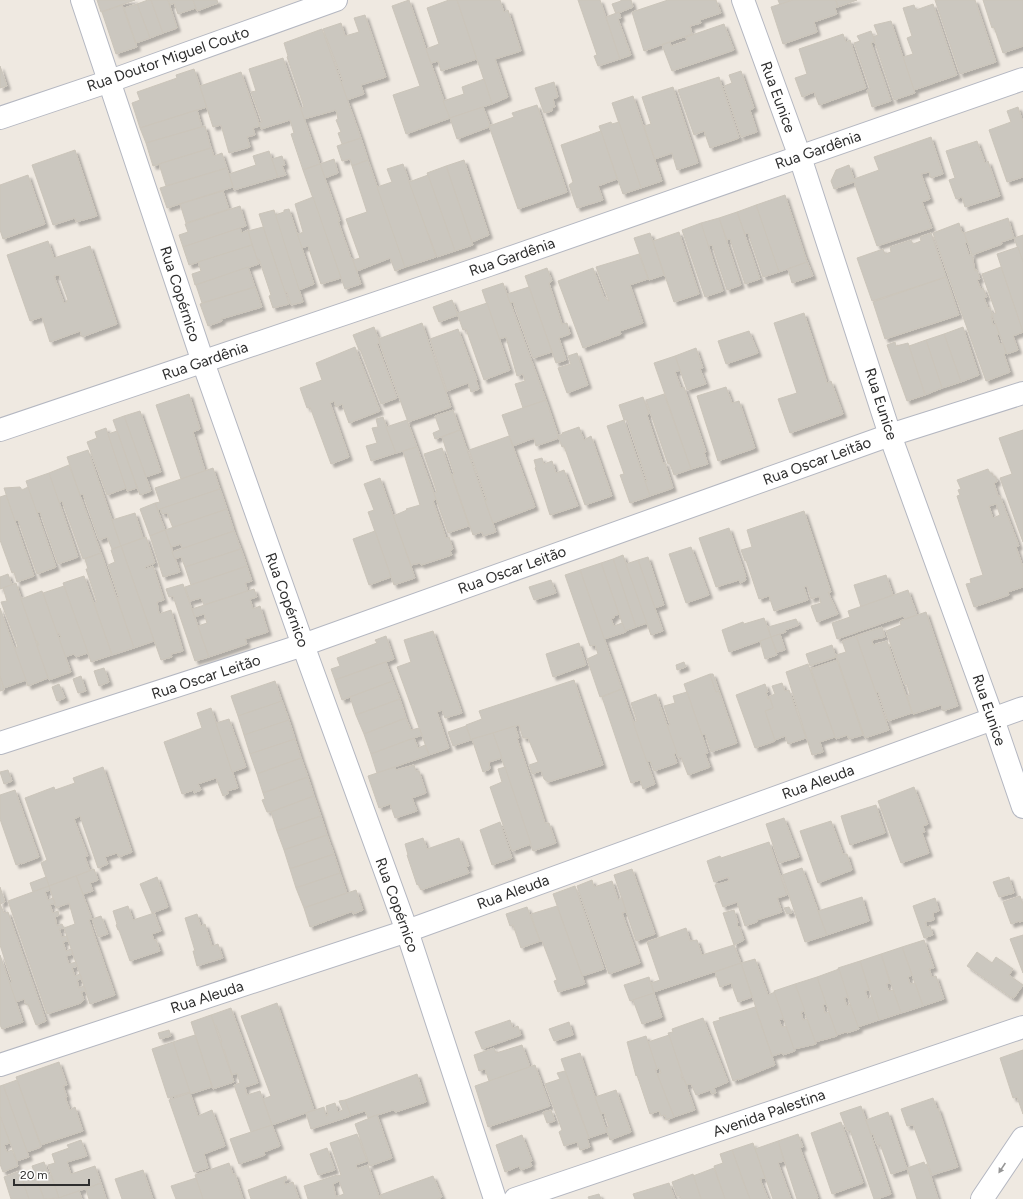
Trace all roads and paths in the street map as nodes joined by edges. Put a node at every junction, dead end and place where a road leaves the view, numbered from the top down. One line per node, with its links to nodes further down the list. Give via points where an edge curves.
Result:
1 (82, 0): 5 (street, Rua Copérnico)
2 (336, 0): 5 (street, Rua Doutor Miguel Couto)
3 (743, 0): 7 (street, Rua Eunice)
4 (1023, 79): 7 (street, Rua Gardênia)
5 (110, 80): 6 (street, Rua Doutor Miguel Couto); 8 (street, Rua Copérnico)
6 (0, 118)
7 (800, 157): 8 (street, Rua Gardênia); 11 (street, Rua Eunice)
8 (203, 362): 10 (street, Rua Gardênia); 12 (street, Rua Copérnico)
9 (1023, 394): 11 (street, Rua Oscar Leitão)
10 (0, 430)
11 (890, 434): 12 (street, Rua Oscar Leitão); 14 (street, Rua Eunice)
12 (303, 645): 15 (street, Rua Oscar Leitão); 17 (street, Rua Copérnico)
13 (1023, 708): 14 (street, Rua Aleuda)
14 (993, 719): 16 (street, Rua Eunice); 17 (street, Rua Aleuda)
15 (0, 743)
16 (1023, 807)
17 (407, 931): 19 (street, Rua Aleuda); 21 (street, Rua Copérnico)
18 (1023, 1027): 22 (street, Avenida Palestina)
19 (0, 1065)
20 (1023, 1138): 23 (street, one-way to 23)
21 (495, 1199)
22 (516, 1199)
23 (982, 1199)

